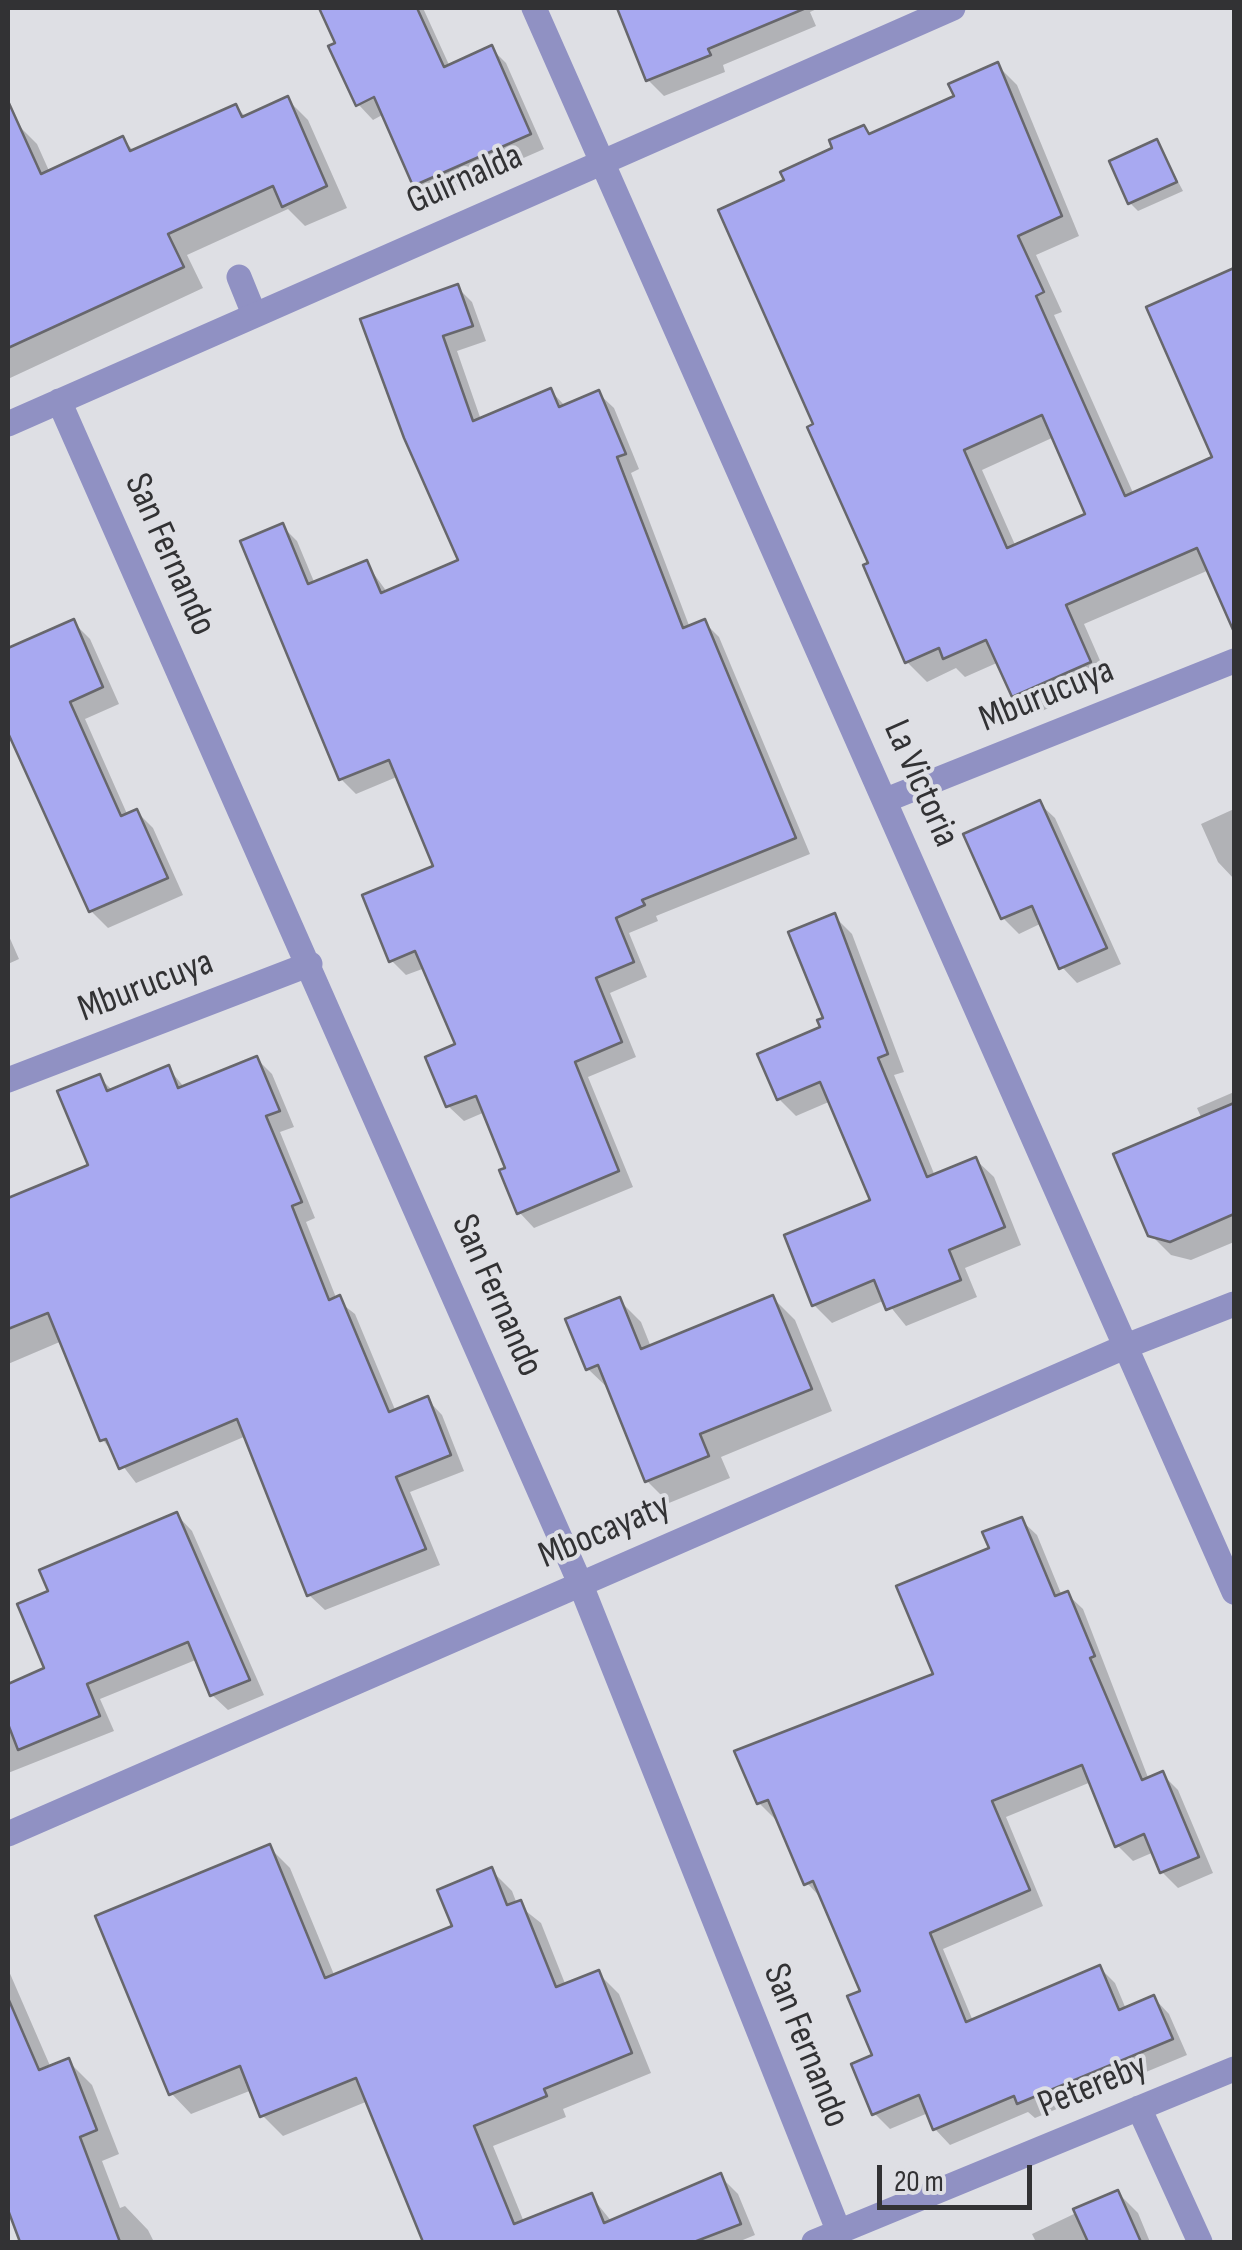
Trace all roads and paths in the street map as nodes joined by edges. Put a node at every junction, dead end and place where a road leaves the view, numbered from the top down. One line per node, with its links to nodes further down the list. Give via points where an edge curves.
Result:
1 (534, 8): 3 (street, La Victoria)
2 (953, 8): 3 (street, Guirnalda)
3 (602, 161): 5 (street, Guirnalda); 9 (street, La Victoria)
4 (239, 278): 5 (street)
5 (254, 314): 6 (street, Guirnalda)
6 (60, 400): 7 (street, Guirnalda); 10 (street, San Fernando)
7 (8, 424)
8 (1234, 660): 9 (street, Mburucuya)
9 (886, 800): 13 (street, La Victoria)
10 (310, 964): 11 (street, Mburucuya); 14 (street, San Fernando)
11 (8, 1080)
12 (1234, 1304): 13 (street, Mbocayaty)
13 (1129, 1345): 14 (street, Mbocayaty); 15 (street, La Victoria)
14 (580, 1583): 16 (street, Mbocayaty); 19 (street, San Fernando)
15 (1234, 1592)
16 (8, 1834)
17 (1234, 2069): 18 (street, Petereby)
18 (1139, 2108): 19 (street, Petereby); 21 (street)
19 (839, 2232): 20 (street, Petereby)
20 (814, 2242)
21 (1200, 2242)

